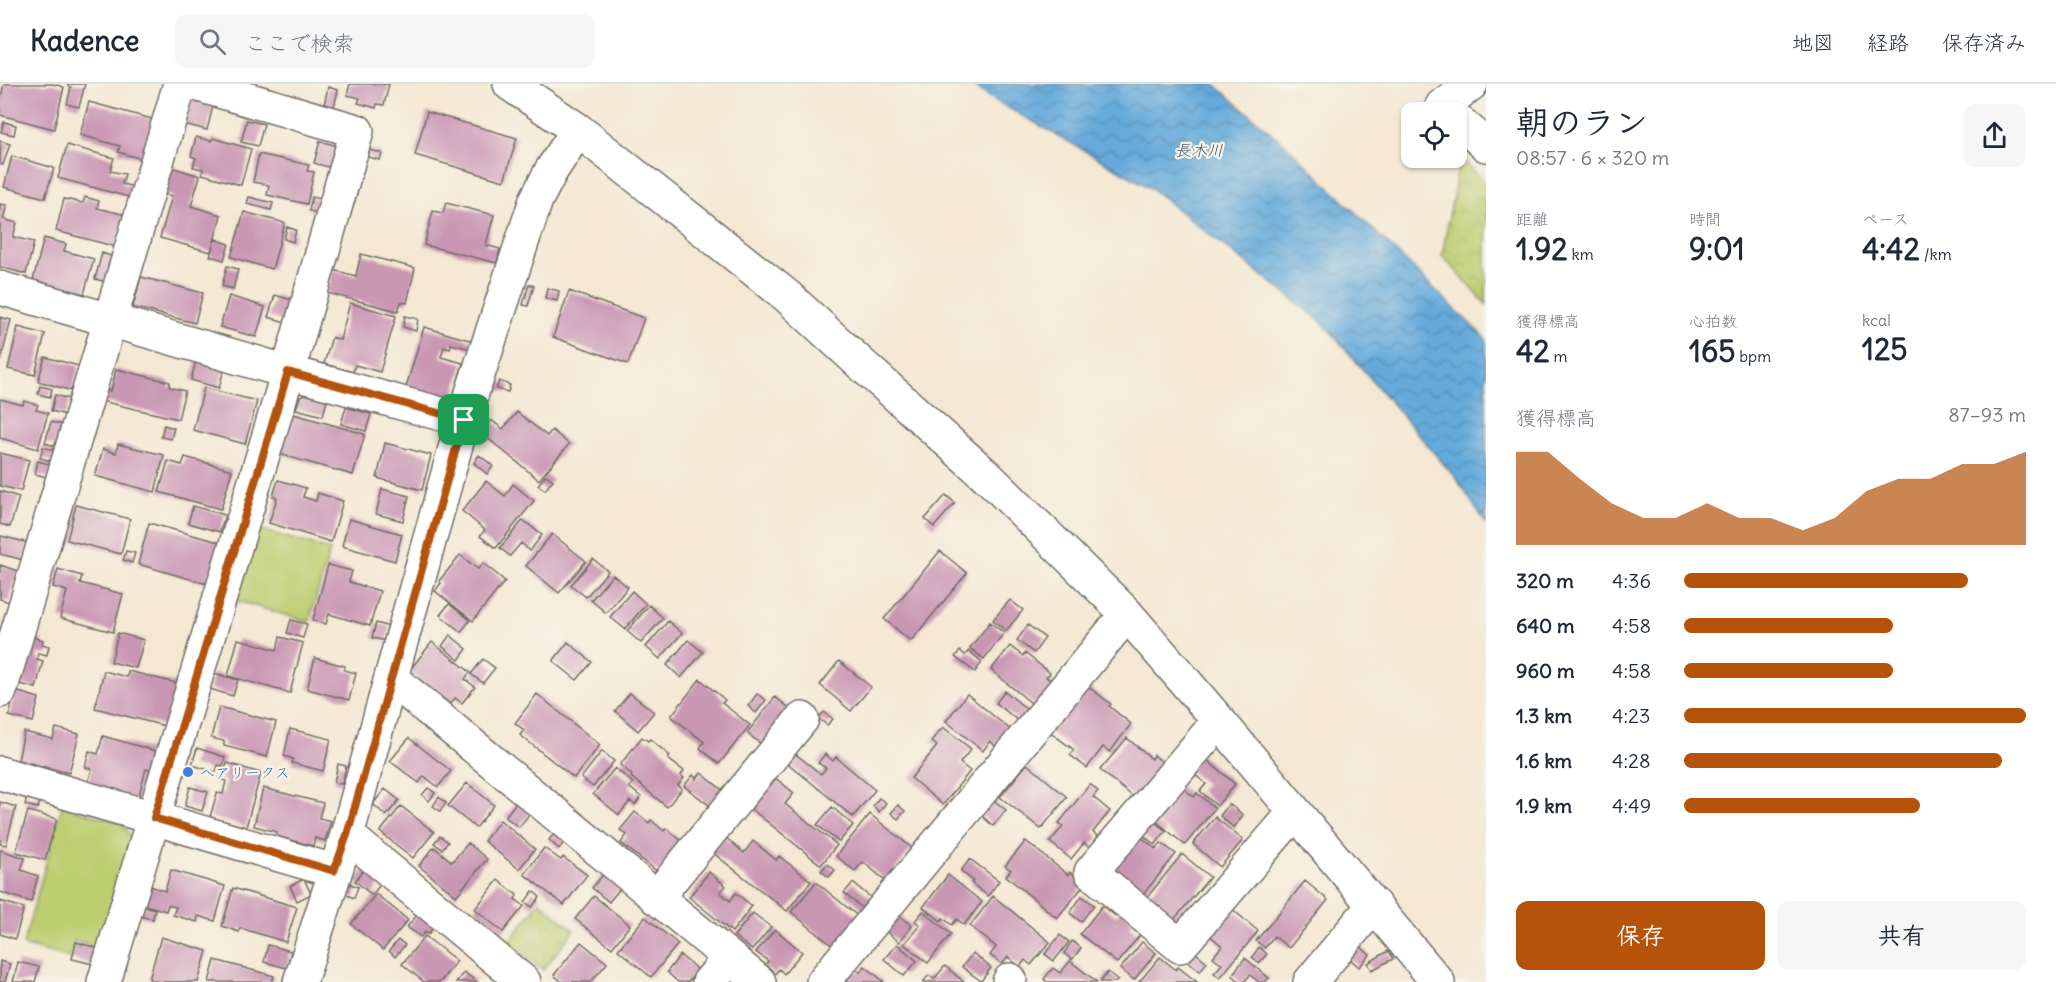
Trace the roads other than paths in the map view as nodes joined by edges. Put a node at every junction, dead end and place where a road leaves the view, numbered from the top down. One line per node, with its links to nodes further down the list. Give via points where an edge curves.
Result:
1 (180, 84): 10 (street)
2 (195, 84): 11 (street, via 357,130)
3 (510, 84): 7 (street)
4 (1471, 84): 5 (street)
5 (1447, 102)
6 (1467, 129): 8 (street)
7 (578, 130): 12 (street, via 536,200); 13 (street, via 787,296 989,478)
8 (1486, 145)
9 (0, 288): 10 (street)
10 (111, 320): 11 (street); 15 (street)
11 (288, 372): 12 (street); 20 (street)
12 (464, 420): 14 (street)
13 (1127, 614): 17 (street); 31 (street)
14 (392, 680): 21 (street); 23 (street)
15 (0, 691)
16 (802, 718): 23 (street)
17 (1219, 721): 19 (street); 19 (street, via 1091,872 1180,946)
18 (0, 773): 20 (street)
19 (1295, 812): 24 (street)
20 (154, 818): 22 (street); 27 (street)
21 (347, 835): 22 (street); 29 (street)
22 (334, 871): 28 (street)
23 (656, 897): 25 (street)
24 (1374, 905): 26 (street); 32 (street)
25 (719, 970): 30 (street)
26 (1431, 979)
27 (104, 982)
28 (300, 982)
29 (524, 982)
30 (759, 982)
31 (823, 982)
32 (1310, 982)

